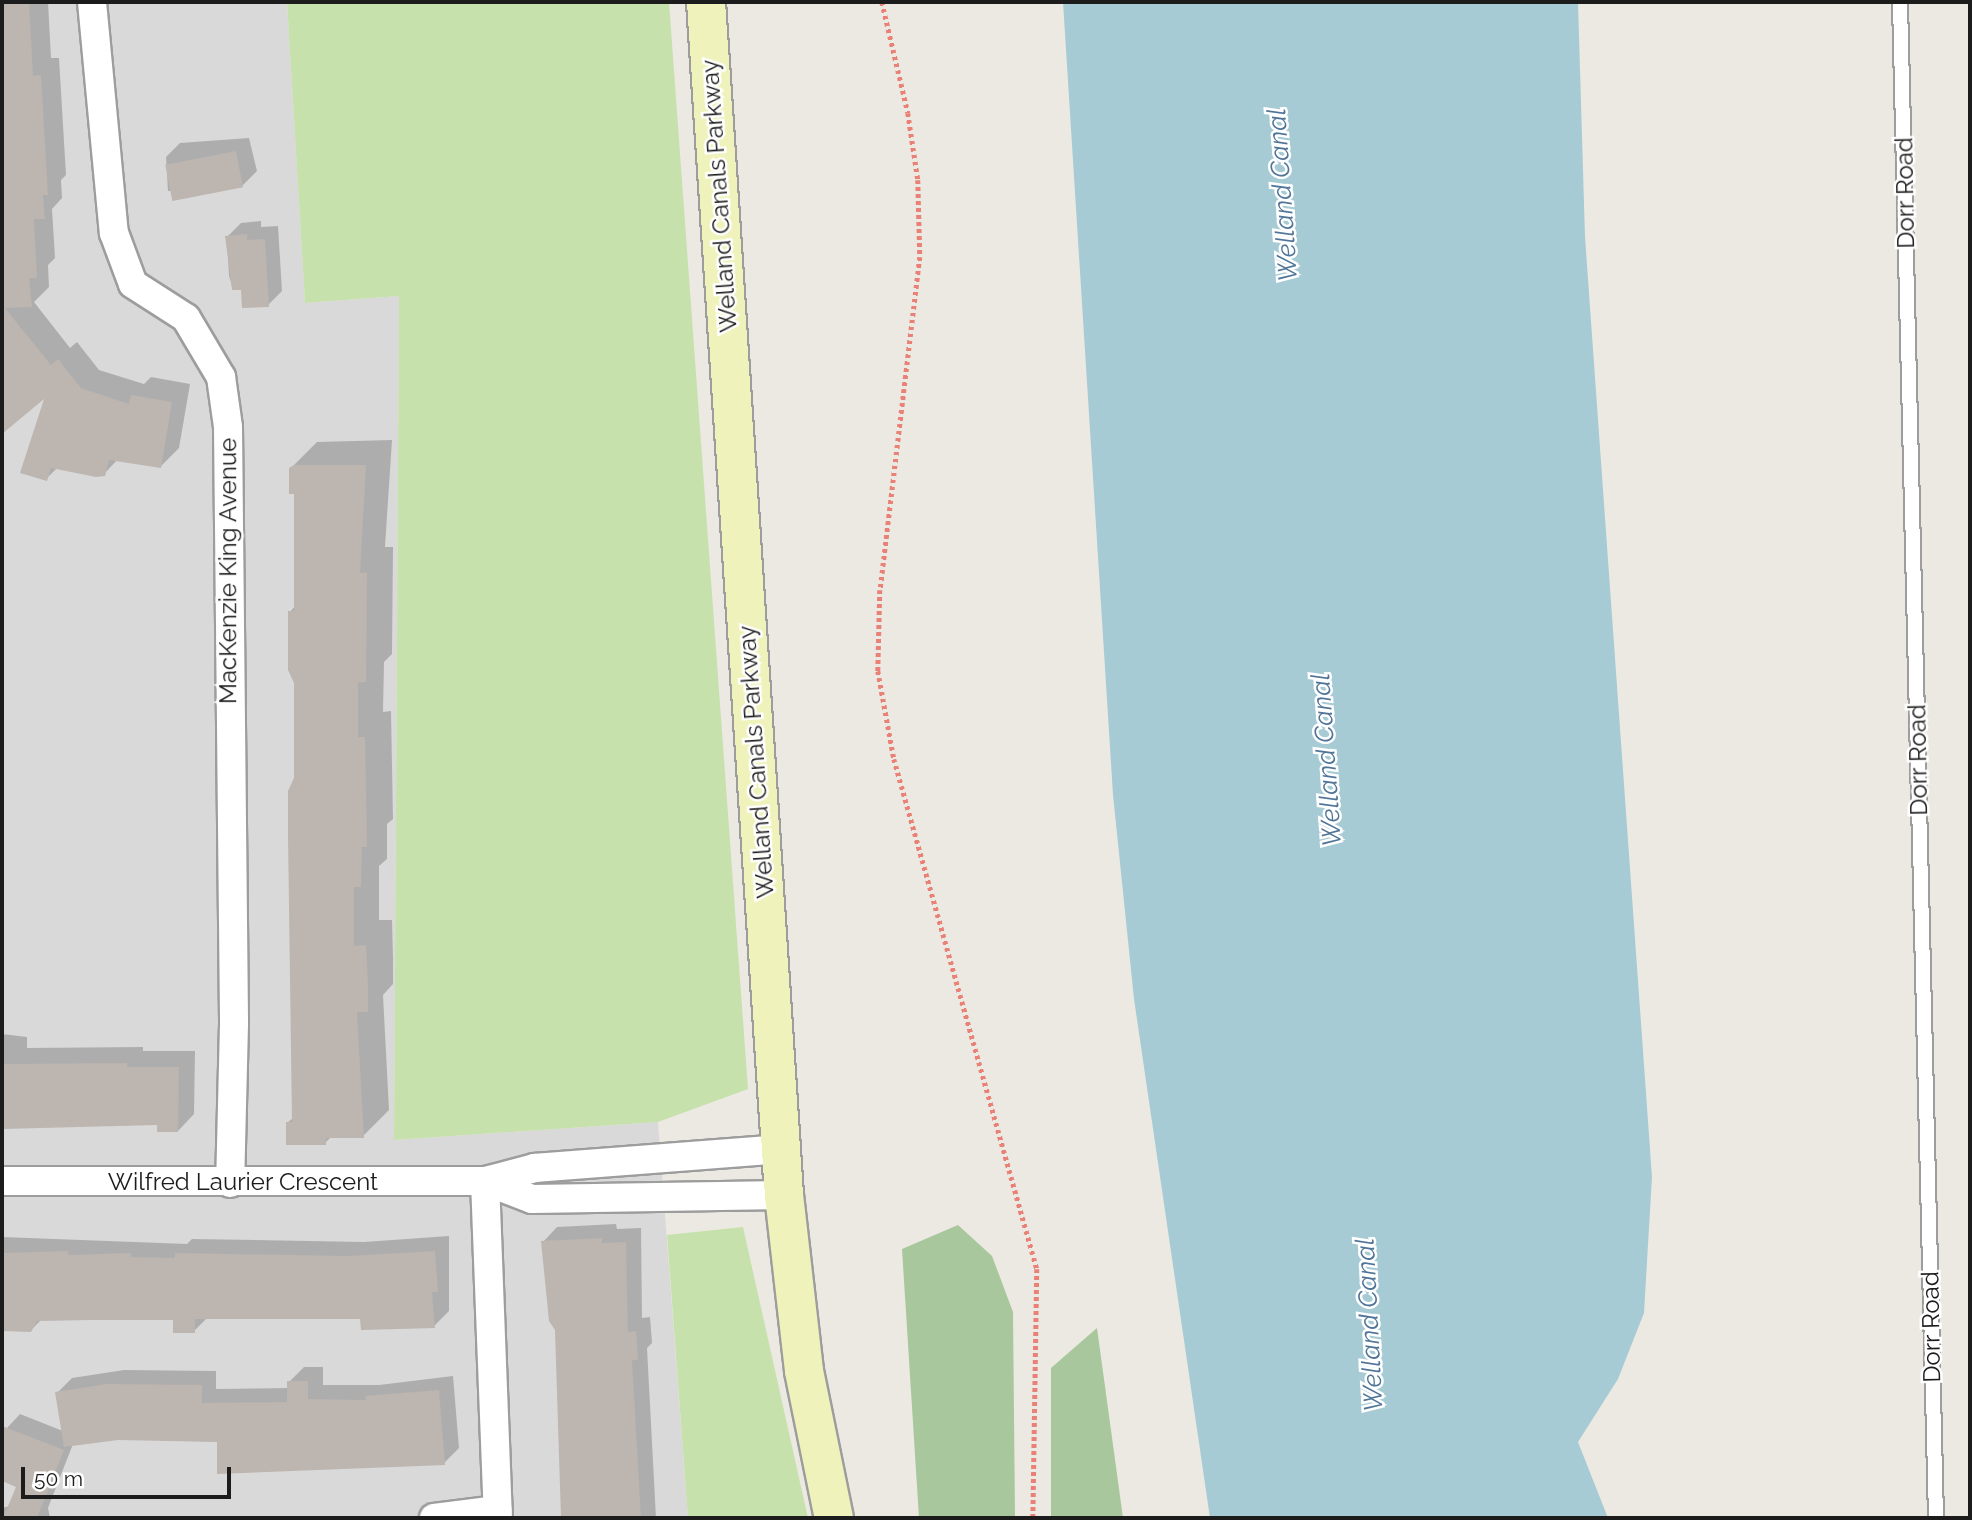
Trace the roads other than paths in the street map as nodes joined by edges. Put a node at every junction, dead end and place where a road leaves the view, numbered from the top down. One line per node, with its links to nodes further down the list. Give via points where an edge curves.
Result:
1 (92, 2): 7 (street, MacKenzie King Avenue, via 114,233 133,284 186,318 221,377 228,428 234,1024)
2 (706, 2): 4 (main road, Welland Canals Parkway)
3 (1900, 2): 12 (lane, Dorr Road)
4 (781, 1149): 6 (street, Wilfred Laurier Crescent, via 535,1168); 8 (main road, Welland Canals Parkway)
5 (2, 1181): 7 (street, Wilfred Laurier Crescent)
6 (485, 1181): 7 (street, Wilfred Laurier Crescent); 8 (street, Wilfred Laurier Crescent, via 533,1199); 9 (street)
7 (230, 1183)
8 (784, 1195): 11 (main road, Welland Canals Parkway, via 804,1371)
9 (498, 1514): 10 (street)
10 (434, 1518)
11 (834, 1518)
12 (1936, 1518)

